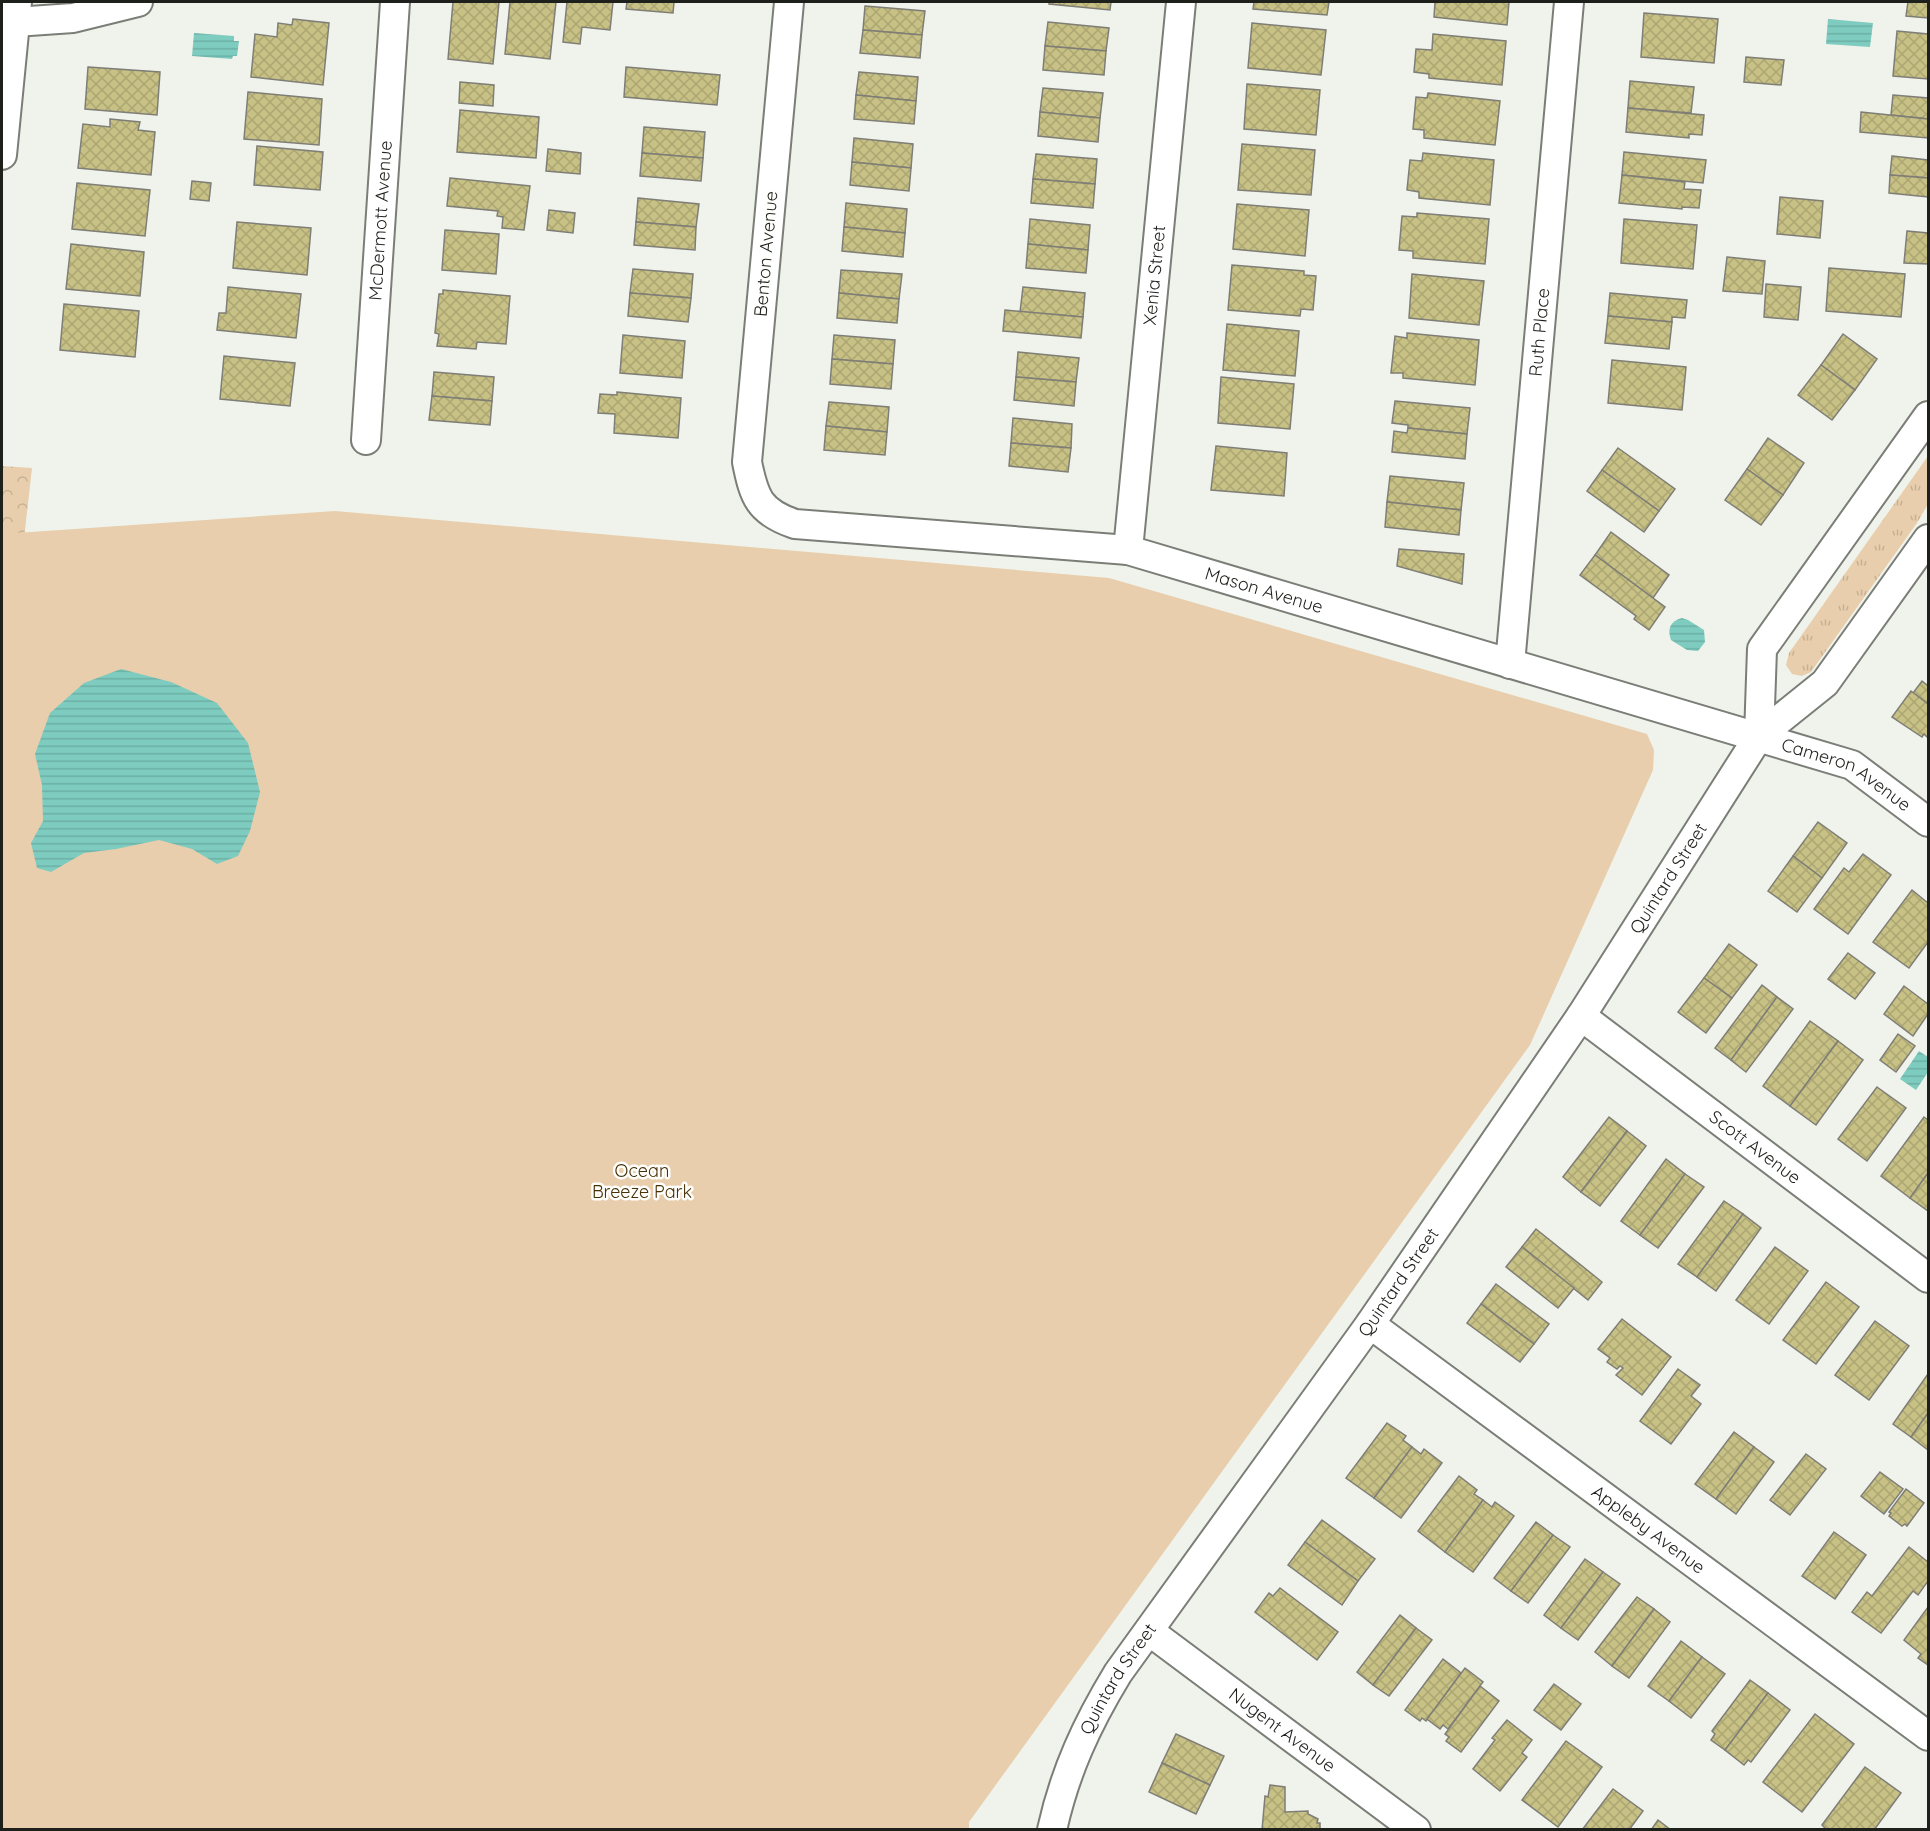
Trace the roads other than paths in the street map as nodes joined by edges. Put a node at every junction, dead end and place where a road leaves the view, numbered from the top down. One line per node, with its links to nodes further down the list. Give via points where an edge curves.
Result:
1 (138, 2): 6 (street, via 73,18)
2 (395, 2): 9 (street, McDermott Avenue)
3 (789, 2): 10 (street, Benton Avenue, via 747,462)
4 (1181, 2): 12 (street, Xenia Street)
5 (1569, 2): 13 (street, Ruth Place)
6 (16, 12): 7 (street)
7 (2, 155)
8 (1929, 416): 14 (street, Quintard Street, via 1762,649)
9 (366, 440)
10 (760, 504): 12 (street, Mason Avenue, via 775,517 795,524)
11 (1929, 539): 14 (street, Quintard Street, via 1825,683)
12 (1128, 550): 13 (street, Mason Avenue)
13 (1510, 664): 14 (street, Mason Avenue)
14 (1758, 736): 15 (street, Cameron Avenue, via 1852,765); 16 (street, Quintard Street)
15 (1929, 822)
16 (1581, 1016): 17 (street, Scott Avenue); 18 (street, Quintard Street)
17 (1929, 1278)
18 (1371, 1324): 19 (street, Quintard Street); 20 (street, Appleby Avenue)
19 (1149, 1631): 21 (street, Quintard Street, via 1118,1672 1079,1743); 22 (street, Nugent Avenue)
20 (1929, 1736)
21 (1052, 1830)
22 (1416, 1830)

